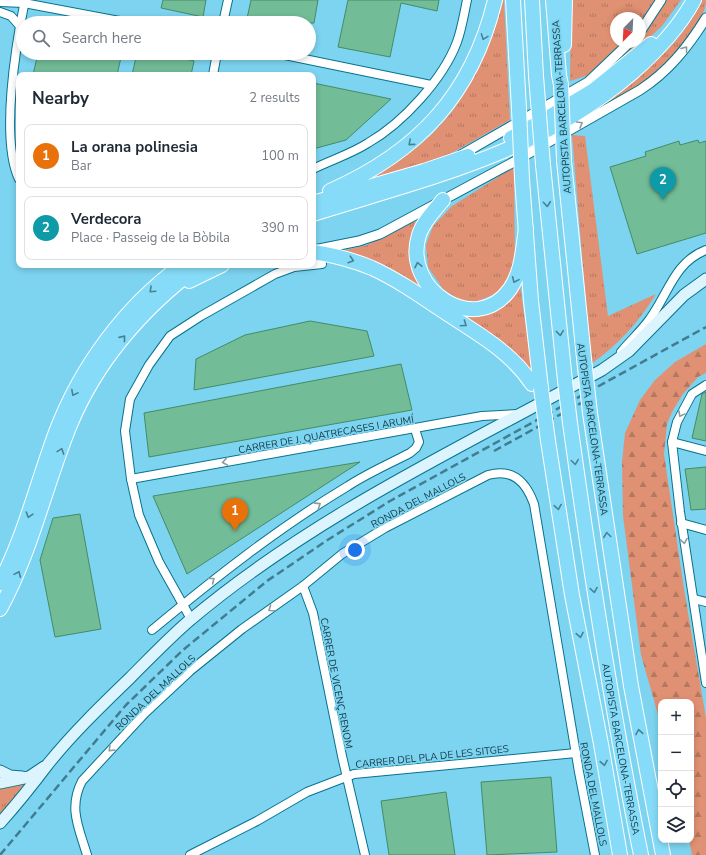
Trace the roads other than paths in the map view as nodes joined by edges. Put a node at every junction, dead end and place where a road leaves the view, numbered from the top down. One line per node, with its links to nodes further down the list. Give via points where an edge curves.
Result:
1 (228, 0): 16 (street)
2 (467, 0): 26 (street, via 458,41)
3 (495, 0): 30 (highway, one-way to 30, via 486,34 470,68 434,120 404,149 374,170)
4 (513, 0): 34 (highway, bridge)
5 (532, 0): 77 (highway, AUTOPISTA BARCELONA-TERRASSA, one-way to 77, bridge, via 543,165 570,423 593,587)
6 (553, 0): 25 (highway, AUTOPISTA BARCELONA-TERRASSA)
7 (565, 0): 25 (highway)
8 (661, 0): 19 (street)
9 (685, 0): 27 (highway, via 676,16 652,43 594,90 506,140)
10 (694, 0): 33 (highway, via 662,45 599,100 578,113 482,161)
11 (0, 2): 12 (street)
12 (25, 2): 14 (street); 15 (street)
13 (0, 12): 18 (street, via 11,16)
14 (21, 16)
15 (95, 16)
16 (225, 16)
17 (706, 18): 31 (street, one-way to 17, via 655,80 682,54)
18 (16, 22)
19 (646, 23)
20 (16, 45): 29 (street, via 8,120 10,150)
21 (624, 48): 27 (street, via 584,84)
22 (215, 60): 24 (street)
23 (309, 60): 26 (street)
24 (213, 72)
25 (561, 77): 78 (highway, AUTOPISTA BARCELONA-TERRASSA, one-way to 25, bridge, via 631,686 590,413 564,161)
26 (431, 85): 28 (street, via 414,106 378,137)
27 (447, 164): 32 (highway)
28 (316, 167)
29 (16, 173)
30 (316, 198)
31 (443, 200): 34 (highway, one-way to 31, via 519,270 505,295 493,304 480,308 457,306 444,300 427,285 421,274 417,255 422,227); 35 (street, via 380,234)
32 (316, 202)
33 (316, 213)
34 (526, 228): 48 (highway)
35 (316, 250)
36 (706, 250): 46 (street, via 689,259 680,268 650,320)
37 (316, 252): 48 (highway, one-way to 48, via 356,262 405,286 506,354)
38 (322, 264): 39 (street)
39 (316, 265)
40 (178, 268): 56 (highway, one-way to 56, via 157,285 126,317 102,346 82,378 58,426 22,534)
41 (196, 268): 45 (highway)
42 (216, 268): 45 (highway)
43 (291, 268): 53 (street, via 275,274 170,336 130,399 125,431)
44 (706, 279): 46 (main road, via 684,295 629,351)
45 (167, 291): 61 (highway, one-way to 45, via 24,559 63,445 83,398 117,345)
46 (611, 364): 49 (main road)
47 (706, 385): 51 (street, one-way to 51, via 692,394 677,422)
48 (537, 386): 76 (highway, one-way to 76, bridge, via 543,405 572,595)
49 (524, 413): 50 (street, CARRER DE J. QUATRECASES I ARUMÍ, via 482,416); 62 (main road, via 344,510 261,565)
50 (415, 429): 53 (street, CARRER DE J. QUATRECASES I ARUMÍ, one-way to 53); 60 (street, one-way to 50, via 231,565 307,512 349,485 410,453 419,442)
51 (672, 442): 52 (street); 54 (street)
52 (706, 451)
53 (131, 479): 60 (street, via 139,515 159,562)
54 (681, 523): 55 (street); 58 (street, one-way to 58)
55 (706, 530)
56 (0, 583)
57 (303, 586): 65 (street, RONDA DEL MALLOLS, via 342,554 385,528 488,475 499,472 510,475 523,483 534,504); 69 (street, CARRER DE VICENÇ RENOM, via 313,613); 72 (street, RONDA DEL MALLOLS, one-way to 72, via 242,629 190,671 82,781 76,793 74,806)
58 (694, 599): 59 (street); 64 (street)
59 (706, 602)
60 (182, 605): 62 (street); 63 (street)
61 (0, 609)
62 (191, 619): 66 (main road, via 110,697)
63 (152, 630)
64 (706, 680)
65 (576, 752): 69 (street, CARRER DEL PLA DE LES SITGES, via 367,771); 75 (street, RONDA DEL MALLOLS)
66 (48, 764): 68 (main road); 71 (main road)
67 (0, 771): 68 (main road, via 10,776)
68 (29, 777): 70 (main road)
69 (347, 777): 73 (street, CARRER DEL PLA DE LES SITGES, via 307,792); 74 (street, CARRER DE VICENÇ RENOM)
70 (0, 783)
71 (0, 823)
72 (87, 855)
73 (190, 855)
74 (365, 855)
75 (595, 855)
76 (620, 855)
77 (640, 855)
78 (663, 855)

